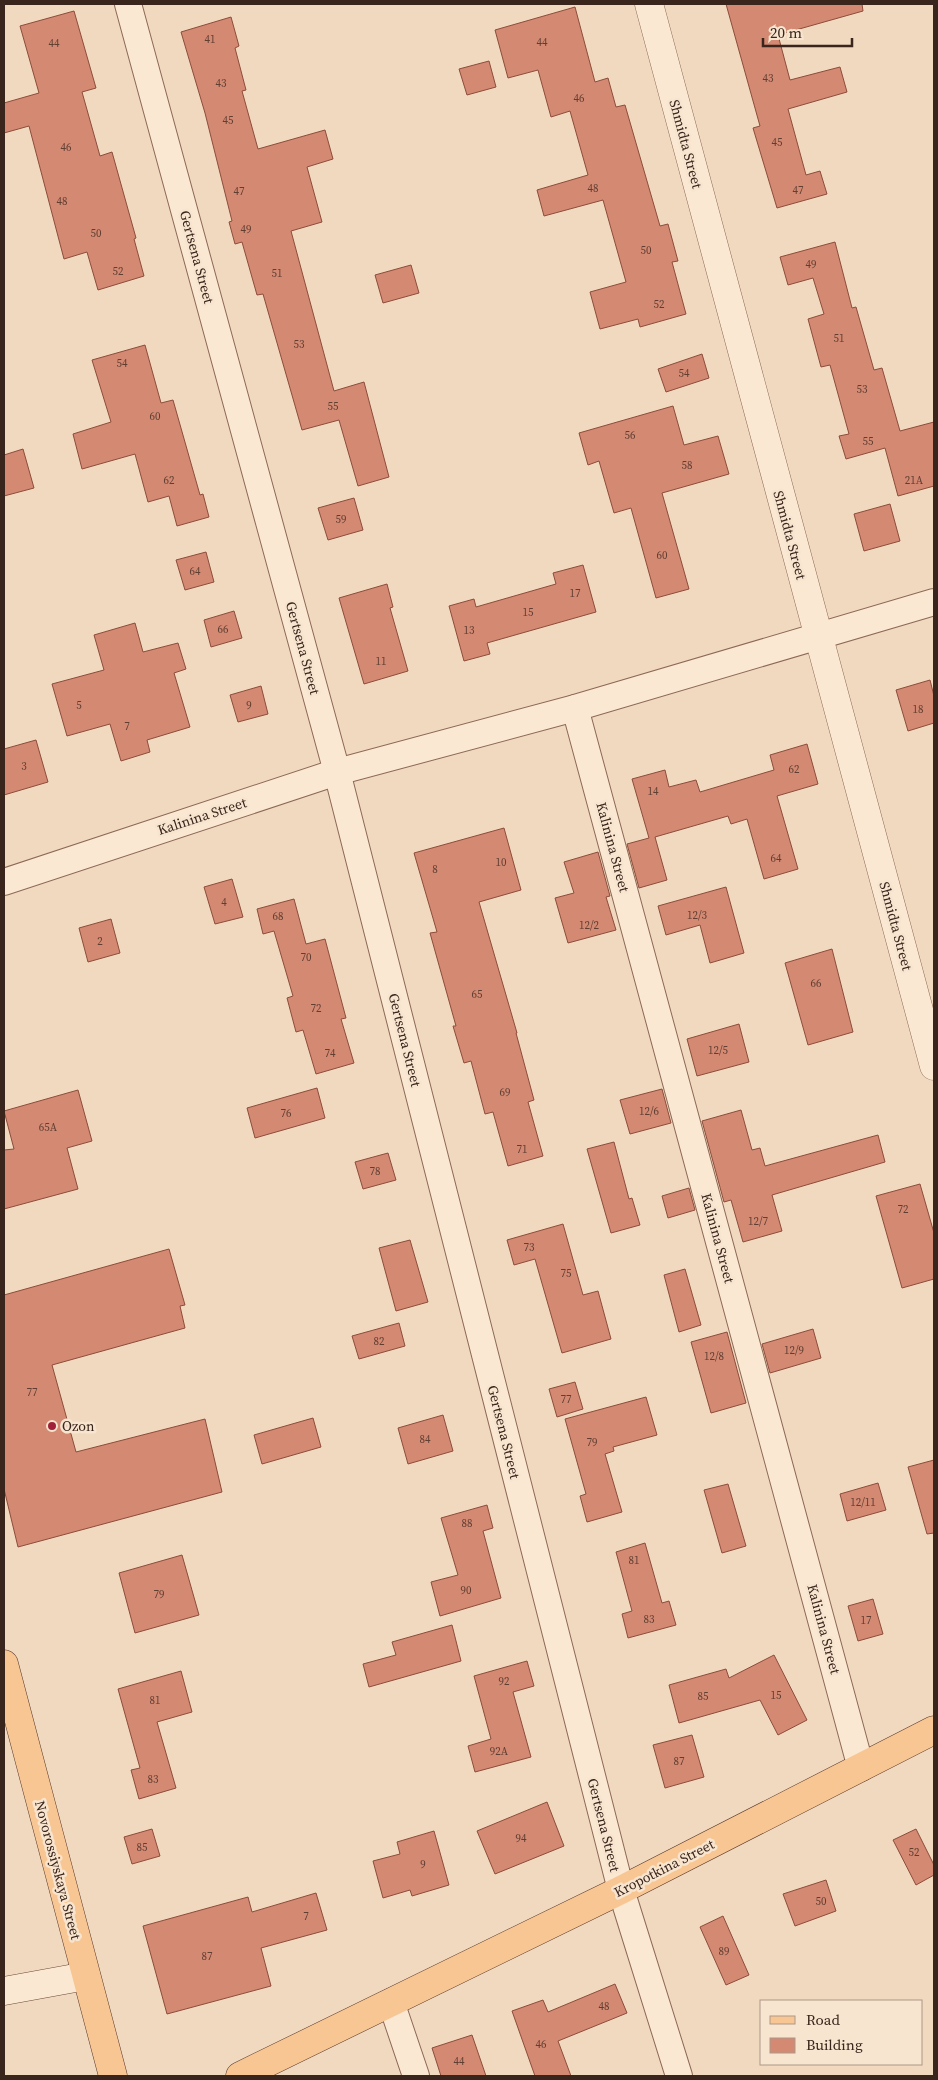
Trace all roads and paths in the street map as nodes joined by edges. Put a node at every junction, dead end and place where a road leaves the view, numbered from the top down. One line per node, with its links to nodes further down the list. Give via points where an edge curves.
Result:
1 (128, 4): 6 (street, Gertsena Street)
2 (649, 4): 4 (street, Shmidta Street)
3 (934, 602): 4 (street, Kalinina Street)
4 (818, 636): 5 (street, Kalinina Street); 8 (street, Shmidta Street)
5 (575, 708): 6 (street, Kalinina Street); 11 (street, Kalinina Street)
6 (337, 772): 7 (street, Kalinina Street); 12 (street, Gertsena Street)
7 (4, 882)
8 (934, 1066)
9 (4, 1664): 13 (main road, Novorossiyskaya Street)
10 (934, 1730): 11 (main road, Kropotkina Street)
11 (861, 1768): 12 (main road, Kropotkina Street)
12 (621, 1890): 15 (main road, Kropotkina Street); 19 (street, Gertsena Street)
13 (86, 1976): 14 (street); 16 (main road, Novorossiyskaya Street)
14 (4, 1992)
15 (391, 2002): 17 (main road, Kropotkina Street); 18 (street)
16 (113, 2076)
17 (240, 2076)
18 (416, 2076)
19 (679, 2076)

